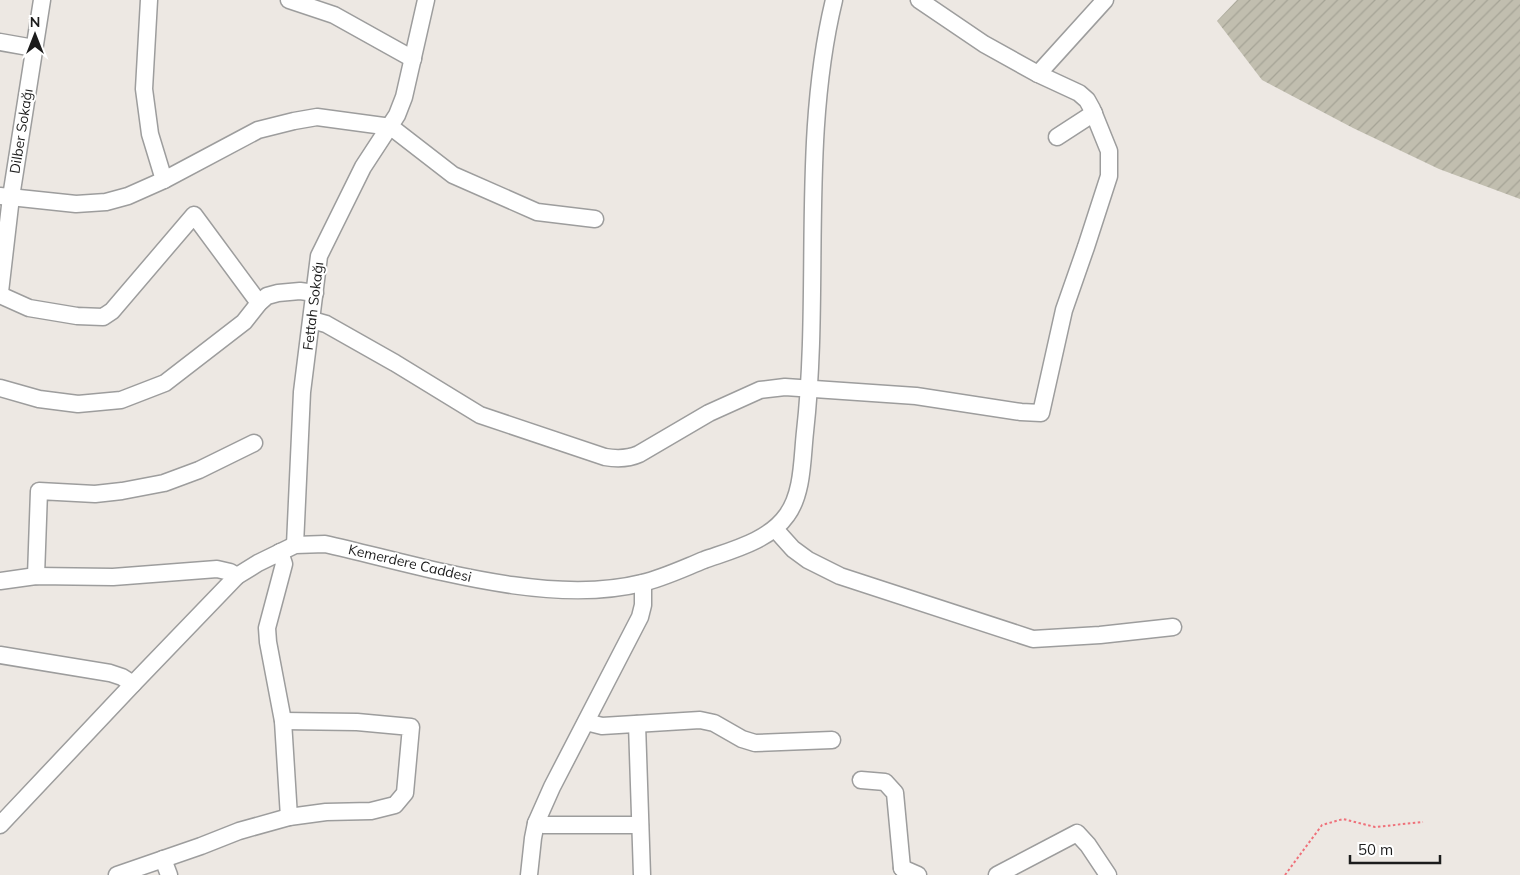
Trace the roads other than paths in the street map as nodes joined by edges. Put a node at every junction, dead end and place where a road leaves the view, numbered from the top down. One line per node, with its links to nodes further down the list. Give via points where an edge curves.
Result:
1 (42, 0): 9 (street, Dilber Sokağı)
2 (149, 0): 15 (street, via 144,89 150,134)
3 (289, 0): 10 (street, via 334,14)
4 (426, 0): 10 (street, Fettah Sokağı)
5 (834, 0): 23 (street, Kemerdere Caddesi, via 818,87)
6 (919, 0): 11 (street, via 984,44)
7 (1105, 0): 11 (street)
8 (0, 42): 9 (street)
9 (34, 48): 16 (street, Dilber Sokağı)
10 (413, 59): 13 (street, Fettah Sokağı, via 404,97)
11 (1038, 74): 12 (street, via 1079,93)
12 (1094, 113): 14 (street); 23 (street, via 1109,152 1109,176 1064,310 1041,413 916,396)
13 (391, 127): 15 (street, via 317,117 294,121 258,130); 17 (street, via 453,175 537,212); 19 (street, Fettah Sokağı, via 363,167 326,240 319,256)
14 (1057, 136)
15 (164, 180): 16 (street, via 106,202 76,204)
16 (5, 196): 18 (street, Dilber Sokağı)
17 (595, 219)
18 (0, 293): 20 (street, via 29,308 103,317 112,311 194,215)
19 (315, 293): 20 (street, via 278,293); 21 (street, Fettah Sokağı)
20 (259, 302): 22 (street, via 244,322 165,383 121,400 78,404 38,399)
21 (312, 320): 23 (street, via 326,324 480,415 605,457 635,456 709,413 760,390 784,387); 26 (street, Fettah Sokağı, via 301,402)
22 (0, 388)
23 (810, 389): 25 (street, Kemerdere Caddesi, via 795,498 788,515)
24 (254, 443): 28 (street, via 164,483 95,494 39,491)
25 (775, 529): 31 (street, Kemerdere Caddesi, via 742,546); 32 (street, via 808,560 840,576 1034,639)
26 (295, 545): 27 (street, Kemerdere Caddesi); 31 (street, Kemerdere Caddesi, via 324,544 504,584 573,591)
27 (280, 552): 29 (street, Kemerdere Caddesi); 35 (street, via 284,564 268,635)
28 (36, 576): 29 (street, via 113,577 217,569); 30 (street)
29 (237, 576): 34 (street, Kemerdere Caddesi)
30 (0, 581)
31 (643, 583): 36 (street, via 640,616)
32 (1173, 627)
33 (0, 655): 34 (street, via 110,673)
34 (133, 684): 42 (street, Kemerdere Caddesi)
35 (282, 721): 40 (street); 40 (street, via 411,727 405,793 395,805 370,811)
36 (586, 722): 37 (street, via 602,726); 41 (street)
37 (638, 724): 38 (street, via 700,720 755,742); 43 (street)
38 (832, 740)
39 (861, 780): 45 (street, via 885,782 896,793)
40 (289, 817): 44 (street)
41 (536, 823): 43 (street); 48 (street)
42 (0, 825)
43 (640, 825): 49 (street)
44 (162, 859): 46 (street); 47 (street)
45 (897, 872): 50 (street)
46 (117, 875)
47 (169, 875)
48 (528, 875)
49 (642, 875)
50 (918, 875)
51 (997, 875): 52 (street, via 1077,833)
52 (1108, 875)

